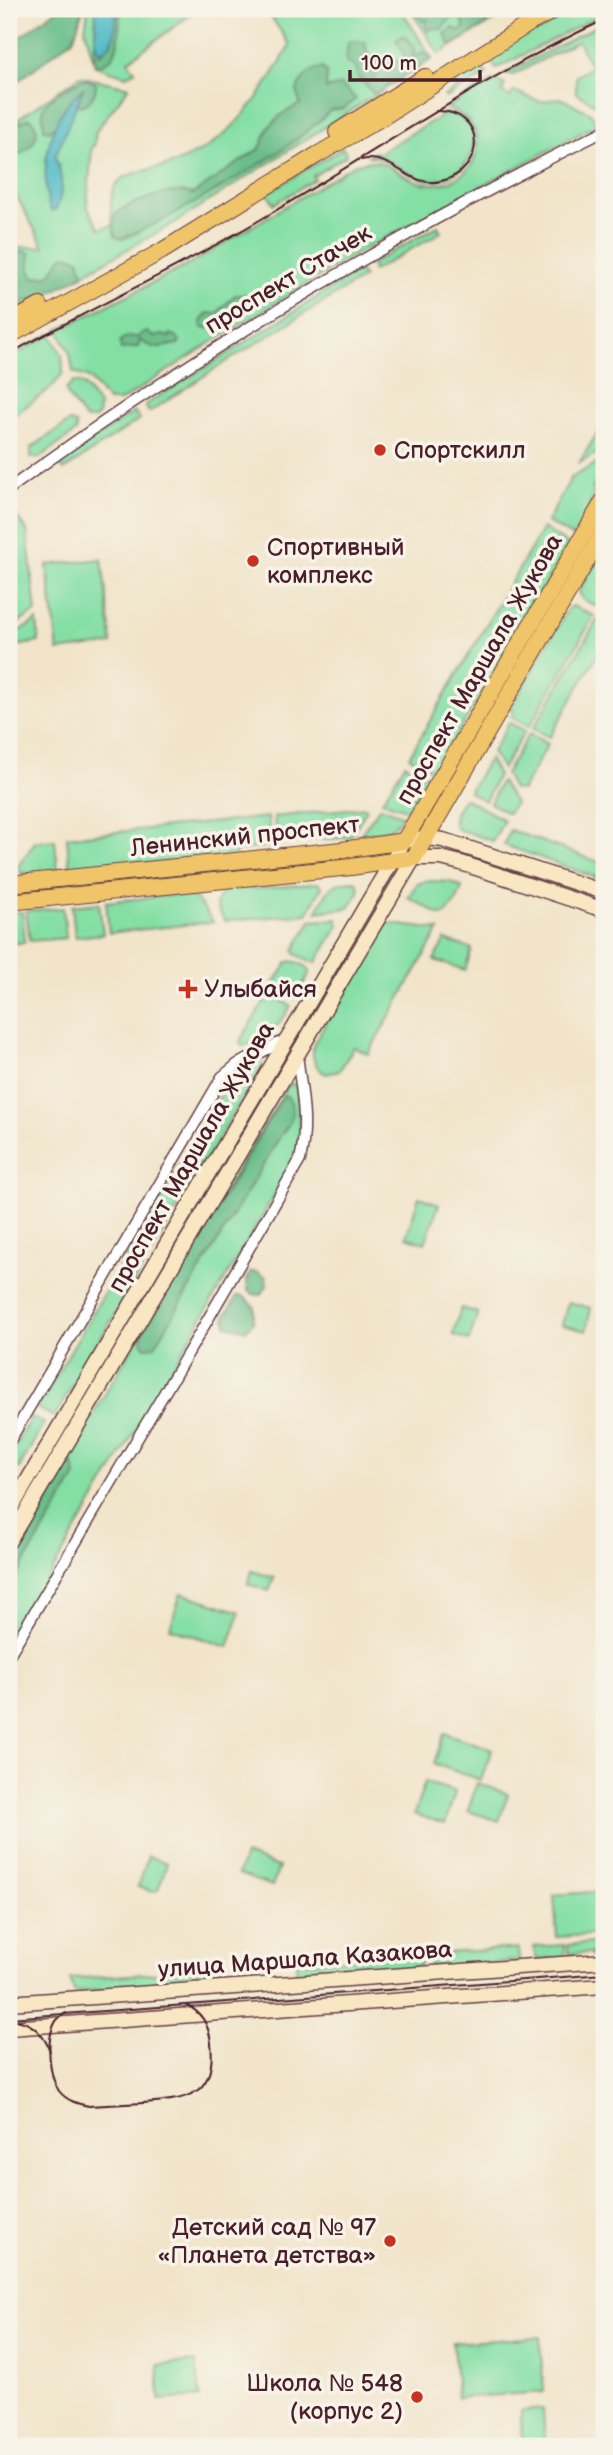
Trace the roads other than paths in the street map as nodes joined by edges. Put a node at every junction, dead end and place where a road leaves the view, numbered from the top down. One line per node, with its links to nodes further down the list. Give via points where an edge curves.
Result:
1 (538, 9): 4 (main road, via 184,228)
2 (557, 9): 5 (main road, via 155,256)
3 (604, 131): 6 (street, проспект Стачек, via 322,283 133,402)
4 (9, 323)
5 (9, 336)
6 (9, 489)
7 (604, 500): 10 (main road, проспект Маршала Жукова)
8 (604, 531): 9 (main road, проспект Маршала Жукова)
9 (426, 838): 10 (main road, Ленинский проспект); 11 (main road, проспект Маршала Жукова); 14 (main road, Ленинский проспект, via 466,846)
10 (404, 841): 12 (main road, проспект Маршала Жукова); 13 (main road, Ленинский проспект)
11 (414, 858): 12 (main road, Ленинский проспект); 16 (main road, Ленинский проспект, via 461,863); 18 (main road, проспект Маршала Жукова)
12 (393, 862): 15 (main road, Ленинский проспект); 17 (main road, проспект Маршала Жукова)
13 (9, 884)
14 (604, 892)
15 (9, 902)
16 (604, 910)
17 (286, 1039): 19 (street, via 238,1063 222,1077); 20 (main road, проспект Маршала Жукова)
18 (297, 1054): 21 (main road, проспект Маршала Жукова); 22 (street, via 306,1121 300,1160)
19 (9, 1442)
20 (9, 1512)
21 (9, 1541)
22 (9, 1655)
23 (604, 1961): 25 (main road, улица Маршала Казакова)
24 (604, 1986): 26 (main road, улица Маршала Казакова)
25 (9, 2003)
26 (9, 2028)

